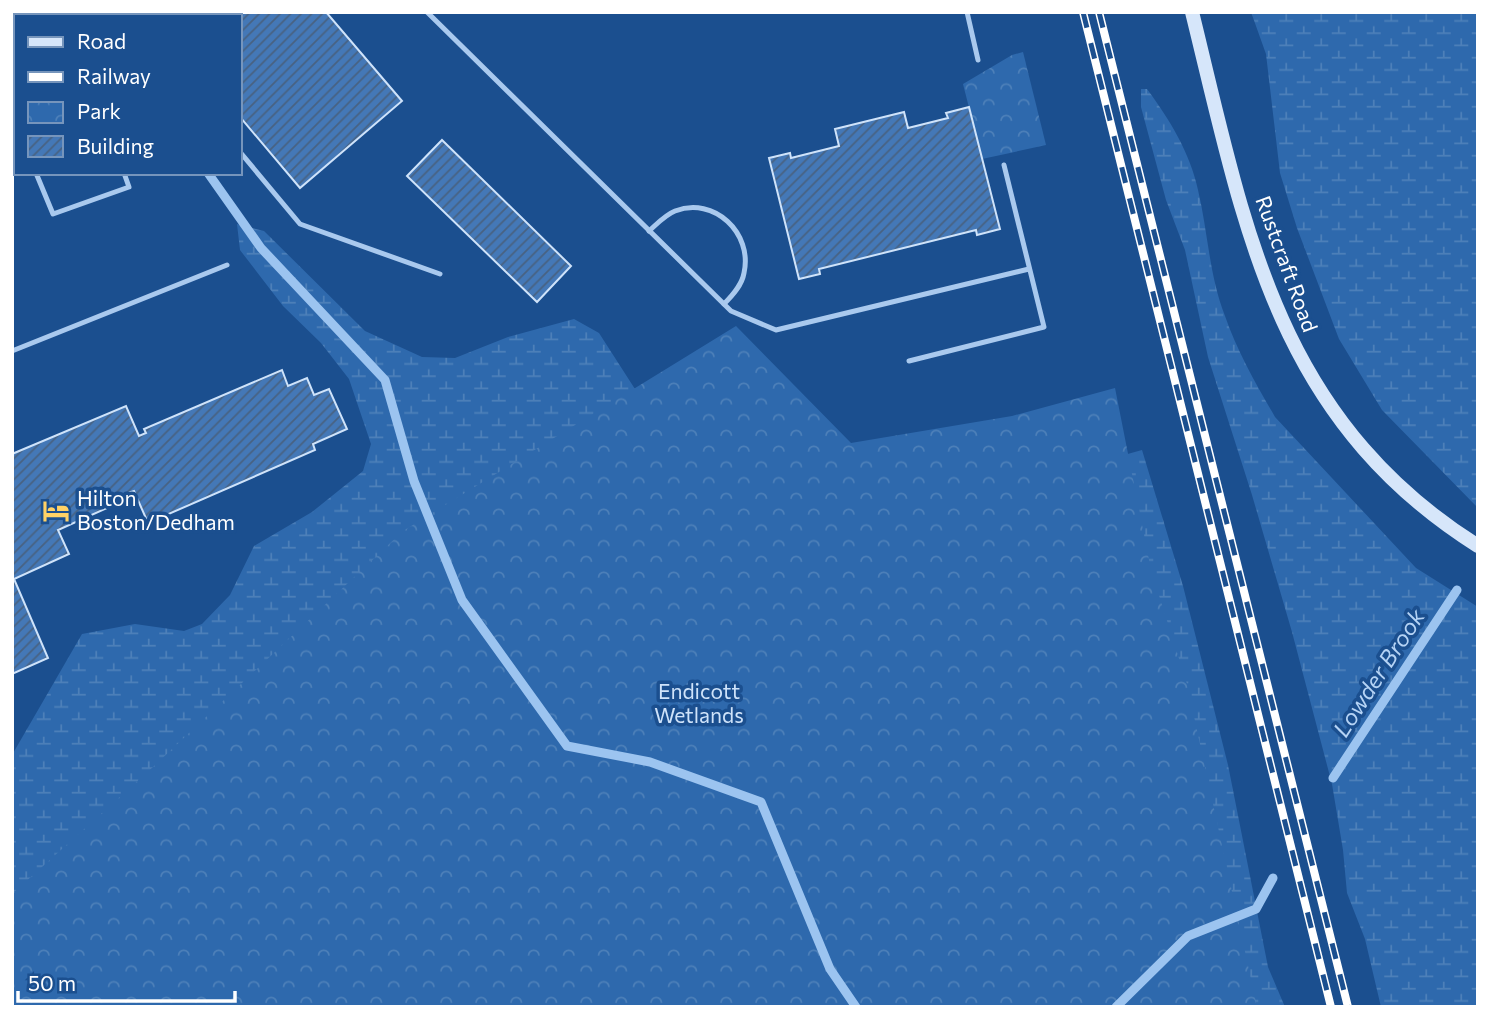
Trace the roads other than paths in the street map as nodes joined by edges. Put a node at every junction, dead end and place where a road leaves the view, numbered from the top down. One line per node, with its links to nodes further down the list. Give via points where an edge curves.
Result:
1 (427, 12): 9 (lane)
2 (967, 12): 4 (lane)
3 (1192, 12): 16 (main road, Rustcraft Road, via 1239,202 1274,304 1294,346 1342,424 1373,460 1408,494)
4 (978, 60)
5 (242, 154): 12 (lane, via 300,224)
6 (1004, 165): 11 (lane)
7 (37, 175): 8 (lane, via 52,214 129,187)
8 (125, 175)
9 (649, 231): 13 (lane); 13 (lane, via 675,211 691,208 707,209 734,226 743,241 744,275)
10 (227, 265): 14 (lane)
11 (1029, 269): 13 (lane, via 776,330); 15 (lane, via 1044,327)
12 (440, 274)
13 (724, 304)
14 (12, 351)
15 (909, 361)
16 (1478, 546)

